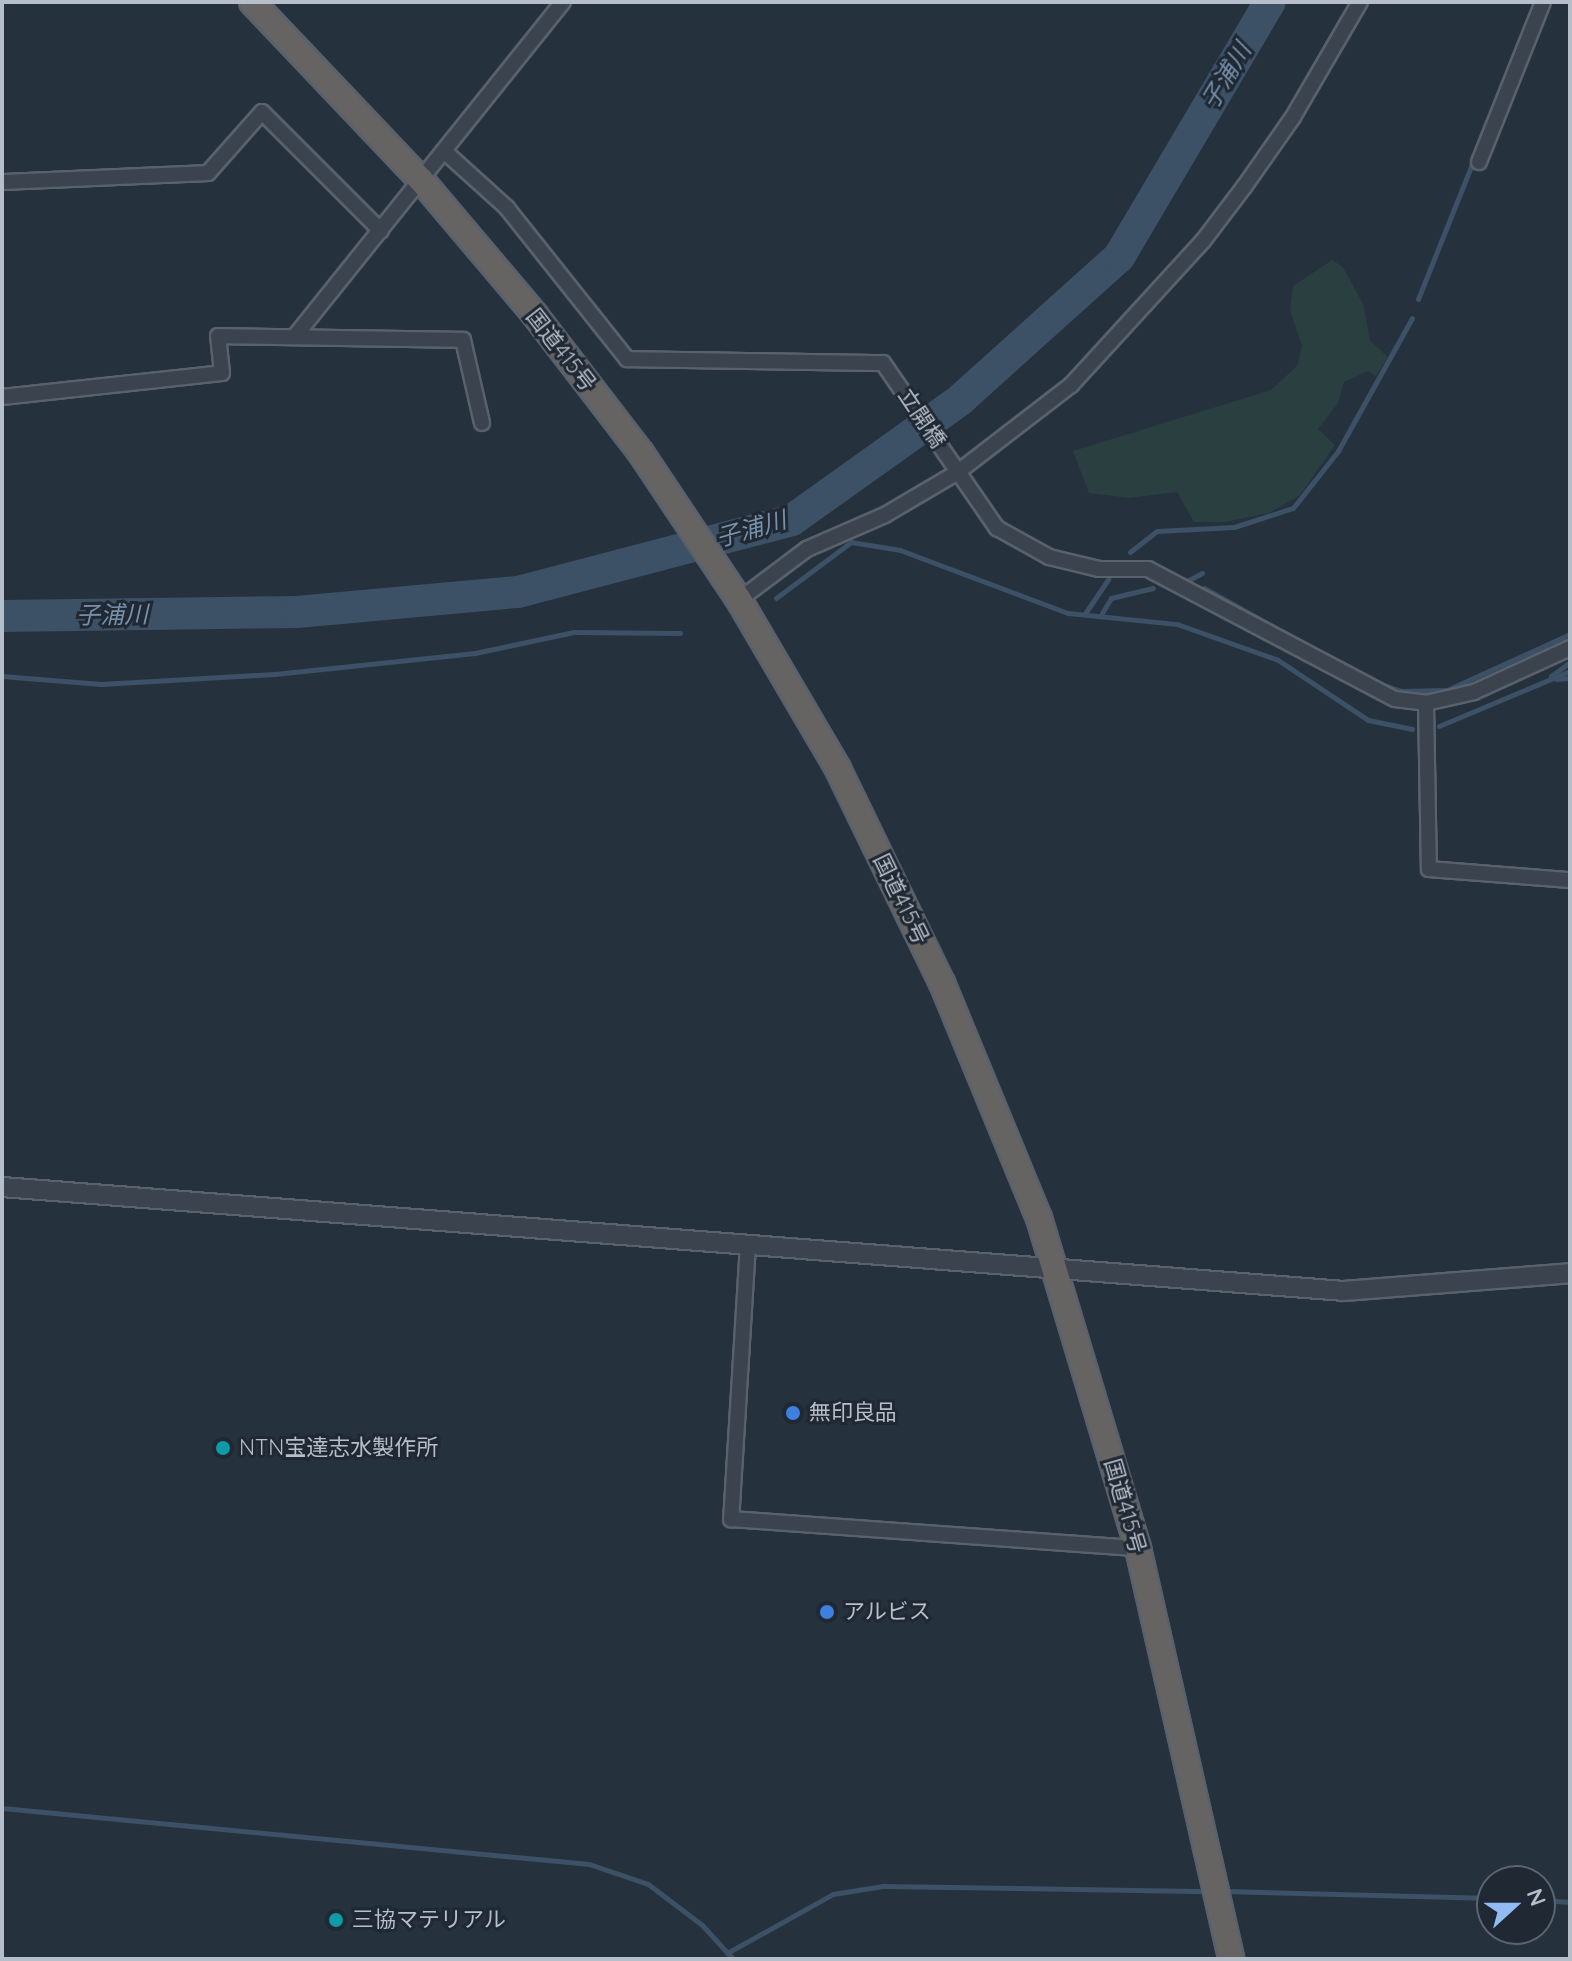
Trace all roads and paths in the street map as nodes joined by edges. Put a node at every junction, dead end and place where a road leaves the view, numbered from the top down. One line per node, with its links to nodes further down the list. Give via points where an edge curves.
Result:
1 (252, 2): 7 (highway, 国道415号)
2 (563, 2): 5 (street)
3 (1360, 2): 13 (street, via 1293,117 1203,241 1071,385)
4 (1543, 2): 6 (street)
5 (444, 151): 7 (street); 13 (street, 立開橋, via 507,208 627,359 878,361)
6 (1479, 162)
7 (421, 180): 9 (street); 14 (highway, 国道415号, via 535,315 650,466)
8 (2, 182): 9 (street, via 208,173 262,112)
9 (381, 231): 10 (street)
10 (296, 335): 11 (street, via 218,336 222,373); 12 (street, via 463,340)
11 (2, 397)
12 (482, 423)
13 (955, 468): 14 (street, via 885,515 807,549); 16 (street, 立開橋, via 997,528 1049,557 1099,569 1148,569 1352,680 1395,699)
14 (734, 592): 20 (highway, 国道415号, via 838,769 942,983)
15 (1570, 648): 16 (street, via 1474,692)
16 (1426, 703): 17 (street, via 1429,869)
17 (1570, 880)
18 (2, 1187): 19 (street)
19 (748, 1244): 20 (street); 22 (street, via 731,1519)
20 (1054, 1266): 21 (street, via 1343,1291); 22 (highway, 国道415号)
21 (1570, 1273)
22 (1138, 1548): 23 (highway, 国道415号)
23 (1231, 1959)

